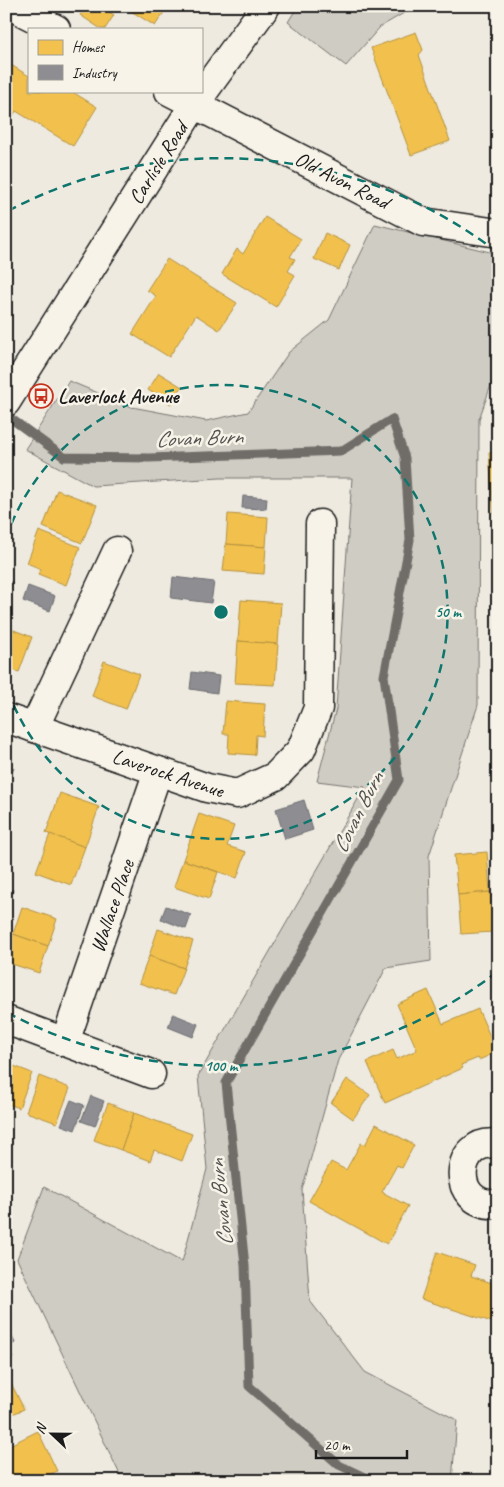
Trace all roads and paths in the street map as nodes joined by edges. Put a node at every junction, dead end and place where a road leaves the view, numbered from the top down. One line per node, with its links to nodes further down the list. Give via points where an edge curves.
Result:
1 (11, 6): 3 (street)
2 (266, 6): 5 (street, Carlisle Road)
3 (54, 28)
4 (171, 92): 5 (street, Old Avon Road)
5 (194, 105): 6 (street, Old Avon Road, via 423,222); 7 (street, Carlisle Road)
6 (498, 233)
7 (6, 402)
8 (320, 524): 12 (street, Laverock Avenue, via 318,708 301,750 276,776 237,794 207,788)
9 (117, 551): 11 (street)
10 (6, 718): 11 (street, Laverock Avenue)
11 (34, 728): 12 (street, Laverock Avenue)
12 (158, 771): 14 (street, Wallace Place)
13 (6, 1020): 14 (street)
14 (65, 1042): 15 (street)
15 (151, 1074)
16 (498, 1144): 17 (street, via 475,1148 463,1164 462,1174 468,1193 486,1204)
17 (498, 1204)

